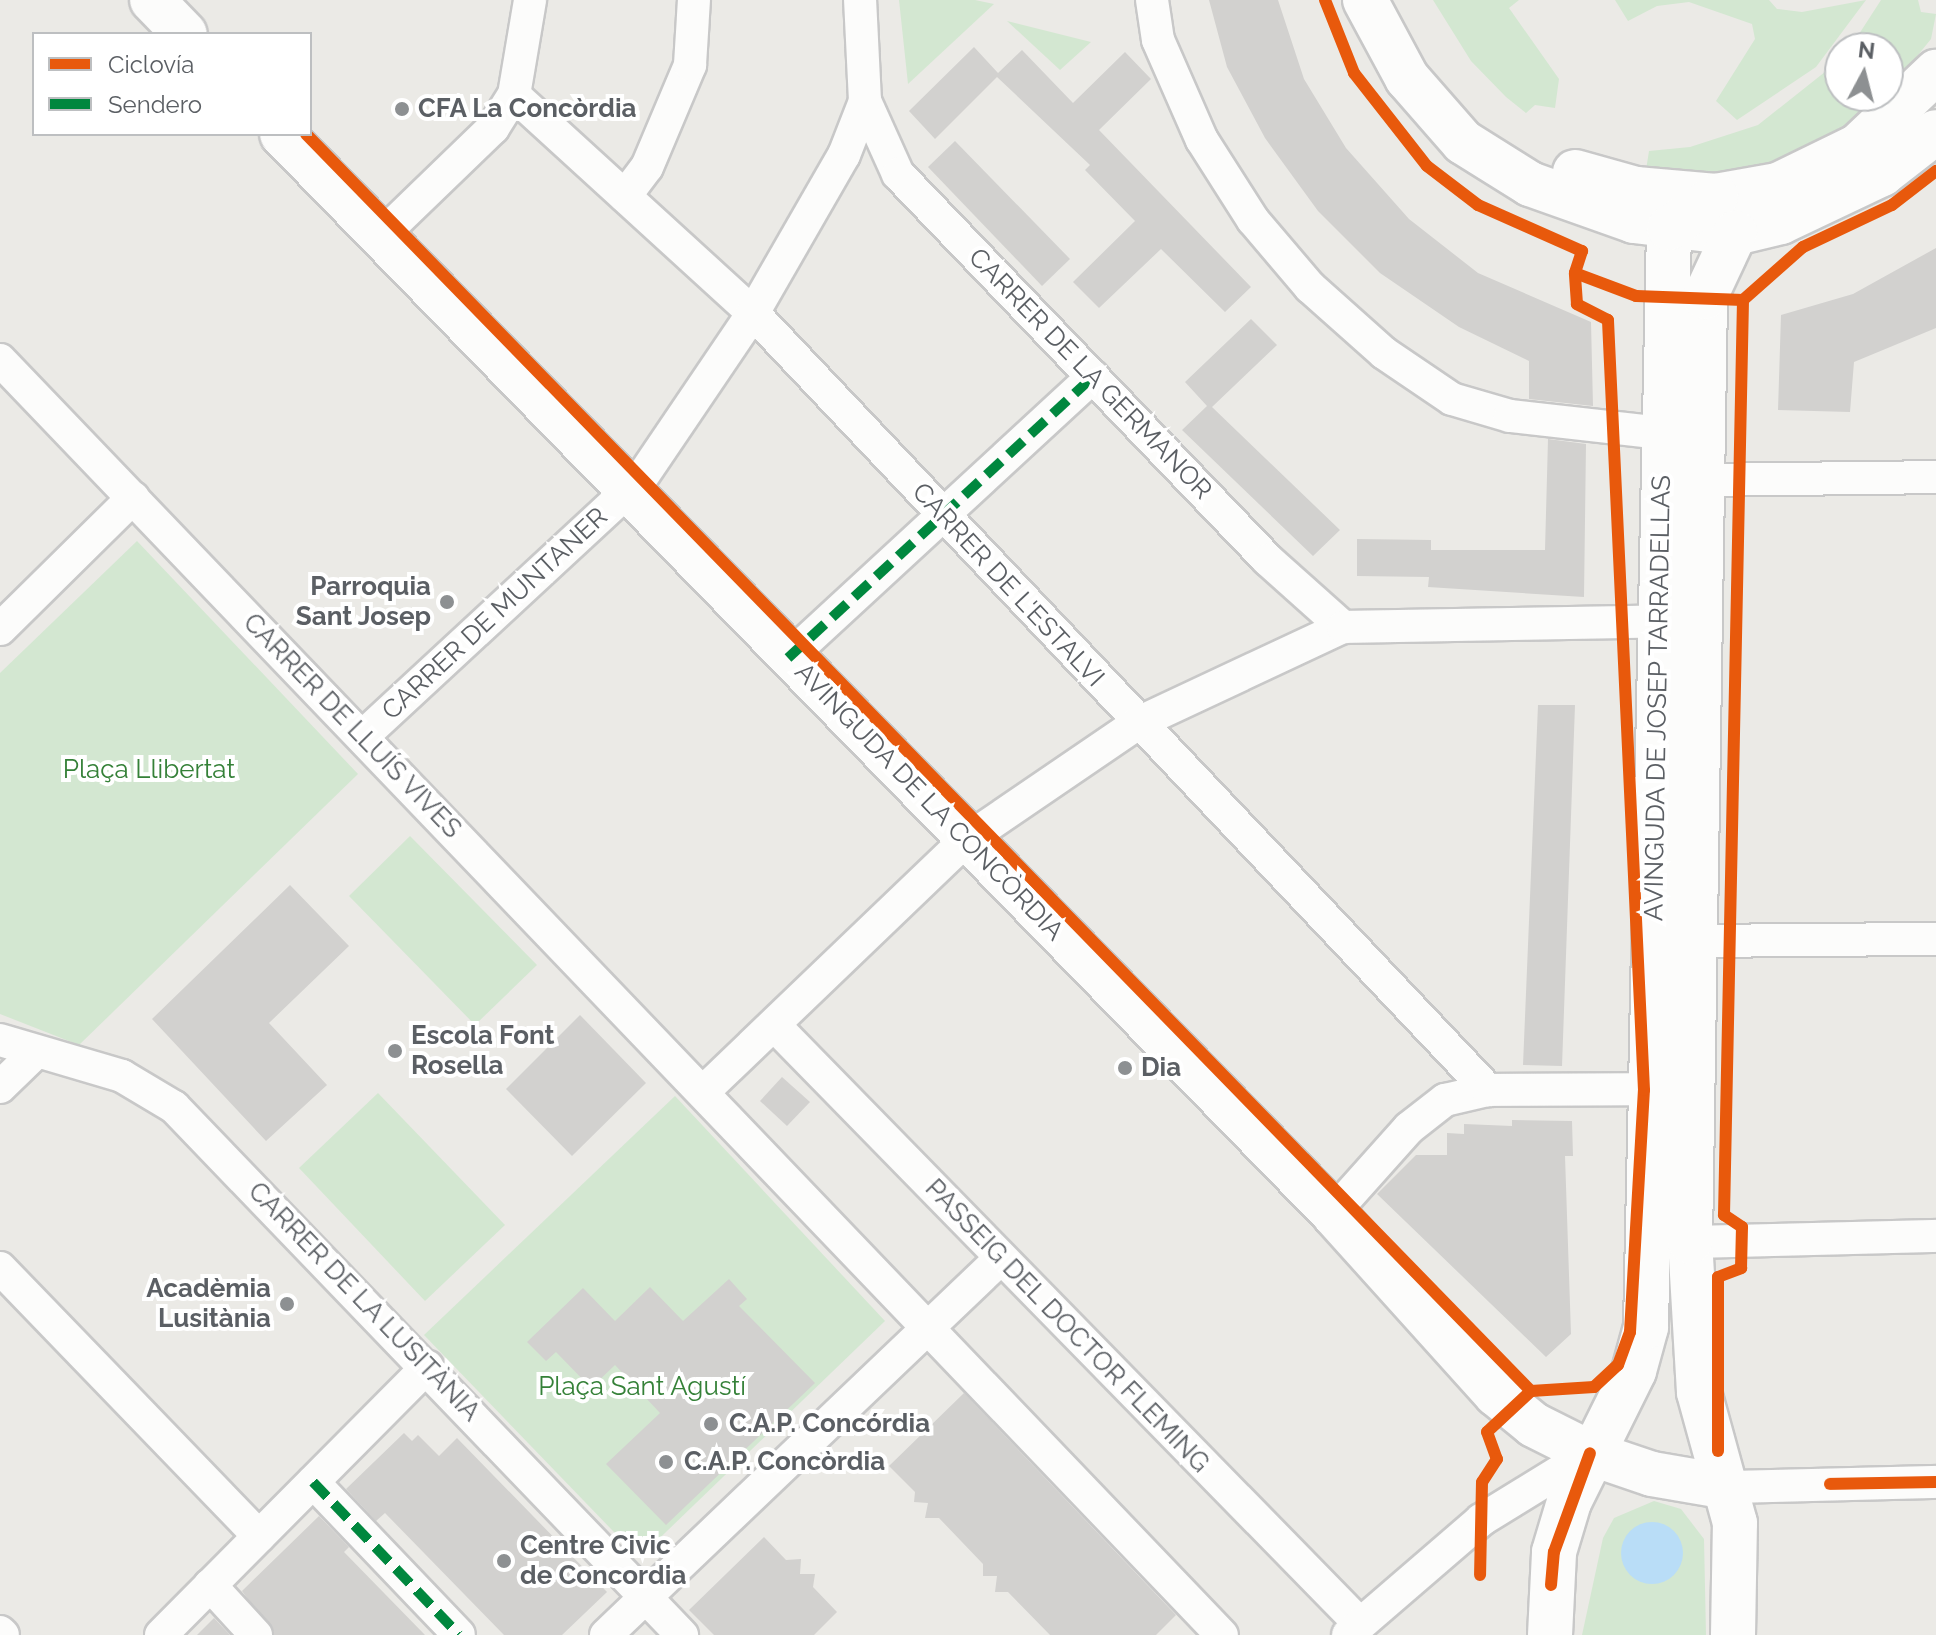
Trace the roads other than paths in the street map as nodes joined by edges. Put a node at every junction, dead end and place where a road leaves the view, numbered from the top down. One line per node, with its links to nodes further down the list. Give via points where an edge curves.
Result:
1 (152, 0): 8 (main road)
2 (530, 0): 10 (street)
3 (694, 0): 14 (street, via 690,65 647,167)
4 (860, 0): 11 (street)
5 (1152, 0): 21 (street, via 1158,40 1202,140 1253,220 1310,287 1384,353 1452,399 1510,416)
6 (1365, 0): 16 (main road, via 1432,110 1463,142 1530,184)
7 (1398, 0): 15 (main road, via 1453,89 1512,140 1599,182)
8 (183, 32)
9 (1936, 72): 15 (main road, via 1896,116 1838,159)
10 (514, 95): 14 (street, CARRER DE L'ESTALVI); 17 (street, via 493,128)
11 (865, 101): 18 (street, CARRER DE MUNTANER, via 844,155); 20 (street, CARRER DE LA GERMANOR, via 898,174)
12 (1936, 132): 15 (main road, via 1846,195)
13 (284, 136): 17 (main road, AVINGUDA DE LA CONCÒRDIA)
14 (625, 196): 18 (street, CARRER DE L'ESTALVI)
15 (1725, 214): 16 (main road); 23 (main road, AVINGUDA DE JOSEP TARRADELLAS, via 1705,297)
16 (1669, 228): 21 (main road, AVINGUDA DE JOSEP TARRADELLAS)
17 (381, 236): 24 (main road, AVINGUDA DE LA CONCÒRDIA)
18 (753, 313): 24 (street, CARRER DE MUNTANER); 26 (street, CARRER DE L'ESTALVI)
19 (0, 360): 25 (street, CARRER DE LLUÍS VIVES)
20 (1093, 377): 26 (street); 28 (street, CARRER DE LA GERMANOR)
21 (1661, 433): 27 (main road, AVINGUDA DE JOSEP TARRADELLAS)
22 (1936, 477): 23 (street)
23 (1700, 480): 27 (main road, AVINGUDA DE JOSEP TARRADELLAS)
24 (627, 491): 30 (main road, AVINGUDA DE LA CONCÒRDIA); 32 (street, CARRER DE MUNTANER)
25 (133, 498): 29 (street); 32 (street, CARRER DE LLUÍS VIVES)
26 (943, 515): 30 (street); 31 (street, CARRER DE L'ESTALVI)
27 (1679, 619): 28 (street, via 1440,620); 35 (main road, AVINGUDA DE JOSEP TARRADELLAS); 40 (main road, AVINGUDA DE JOSEP TARRADELLAS)
28 (1343, 627): 31 (street)
29 (0, 629)
30 (788, 658): 33 (main road, AVINGUDA DE LA CONCÒRDIA)
31 (1138, 723): 33 (street); 41 (street, CARRER DE L'ESTALVI)
32 (362, 737): 42 (street, CARRER DE LLUÍS VIVES)
33 (965, 841): 36 (street); 43 (main road, AVINGUDA DE LA CONCÒRDIA)
34 (1936, 939): 35 (street)
35 (1695, 941): 40 (main road, AVINGUDA DE JOSEP TARRADELLAS)
36 (776, 1027): 42 (street); 46 (street, PASSEIG DEL DOCTOR FLEMING)
37 (0, 1040): 38 (street, CARRER DE LA LUSITÀNIA)
38 (33, 1055): 39 (street); 49 (street, CARRER DE LA LUSITÀNIA, via 122,1076 174,1107)
39 (0, 1087)
40 (1673, 1089): 41 (street); 45 (main road, AVINGUDA DE JOSEP TARRADELLAS); 50 (main road, AVINGUDA DE JOSEP TARRADELLAS, via 1646,1327 1634,1371)
41 (1488, 1090): 43 (street, via 1445,1100 1409,1128)
42 (703, 1092): 48 (street)
43 (1333, 1213): 50 (main road, AVINGUDA DE LA CONCÒRDIA, via 1496,1394 1534,1425)
44 (1936, 1236): 45 (street)
45 (1690, 1242): 53 (main road, AVINGUDA DE JOSEP TARRADELLAS, via 1699,1392)
46 (1001, 1258): 48 (street); 57 (street, PASSEIG DEL DOCTOR FLEMING)
47 (0, 1268): 54 (street)
48 (928, 1326): 56 (street); 63 (street)
49 (427, 1367): 51 (street); 56 (street, CARRER DE LA LUSITÀNIA)
50 (1590, 1453): 53 (main road, AVINGUDA DE LA CONCÒRDIA, via 1652,1474); 57 (street, via 1493,1510); 64 (main road, AVINGUDA DE JOSEP TARRADELLAS, via 1554,1552)
51 (313, 1482): 54 (street); 60 (street)
52 (1936, 1482): 53 (street)
53 (1728, 1487): 65 (main road, AVINGUDA DE JOSEP TARRADELLAS, via 1738,1547)
54 (259, 1536): 55 (street)
55 (210, 1585): 58 (street); 59 (street)
56 (647, 1595): 61 (street); 62 (street, CARRER DE LA LUSITÀNIA)
57 (1354, 1629)
58 (161, 1635)
59 (256, 1635)
60 (459, 1635)
61 (606, 1635)
62 (682, 1635)
63 (1222, 1635)
64 (1550, 1635)
65 (1733, 1635)

